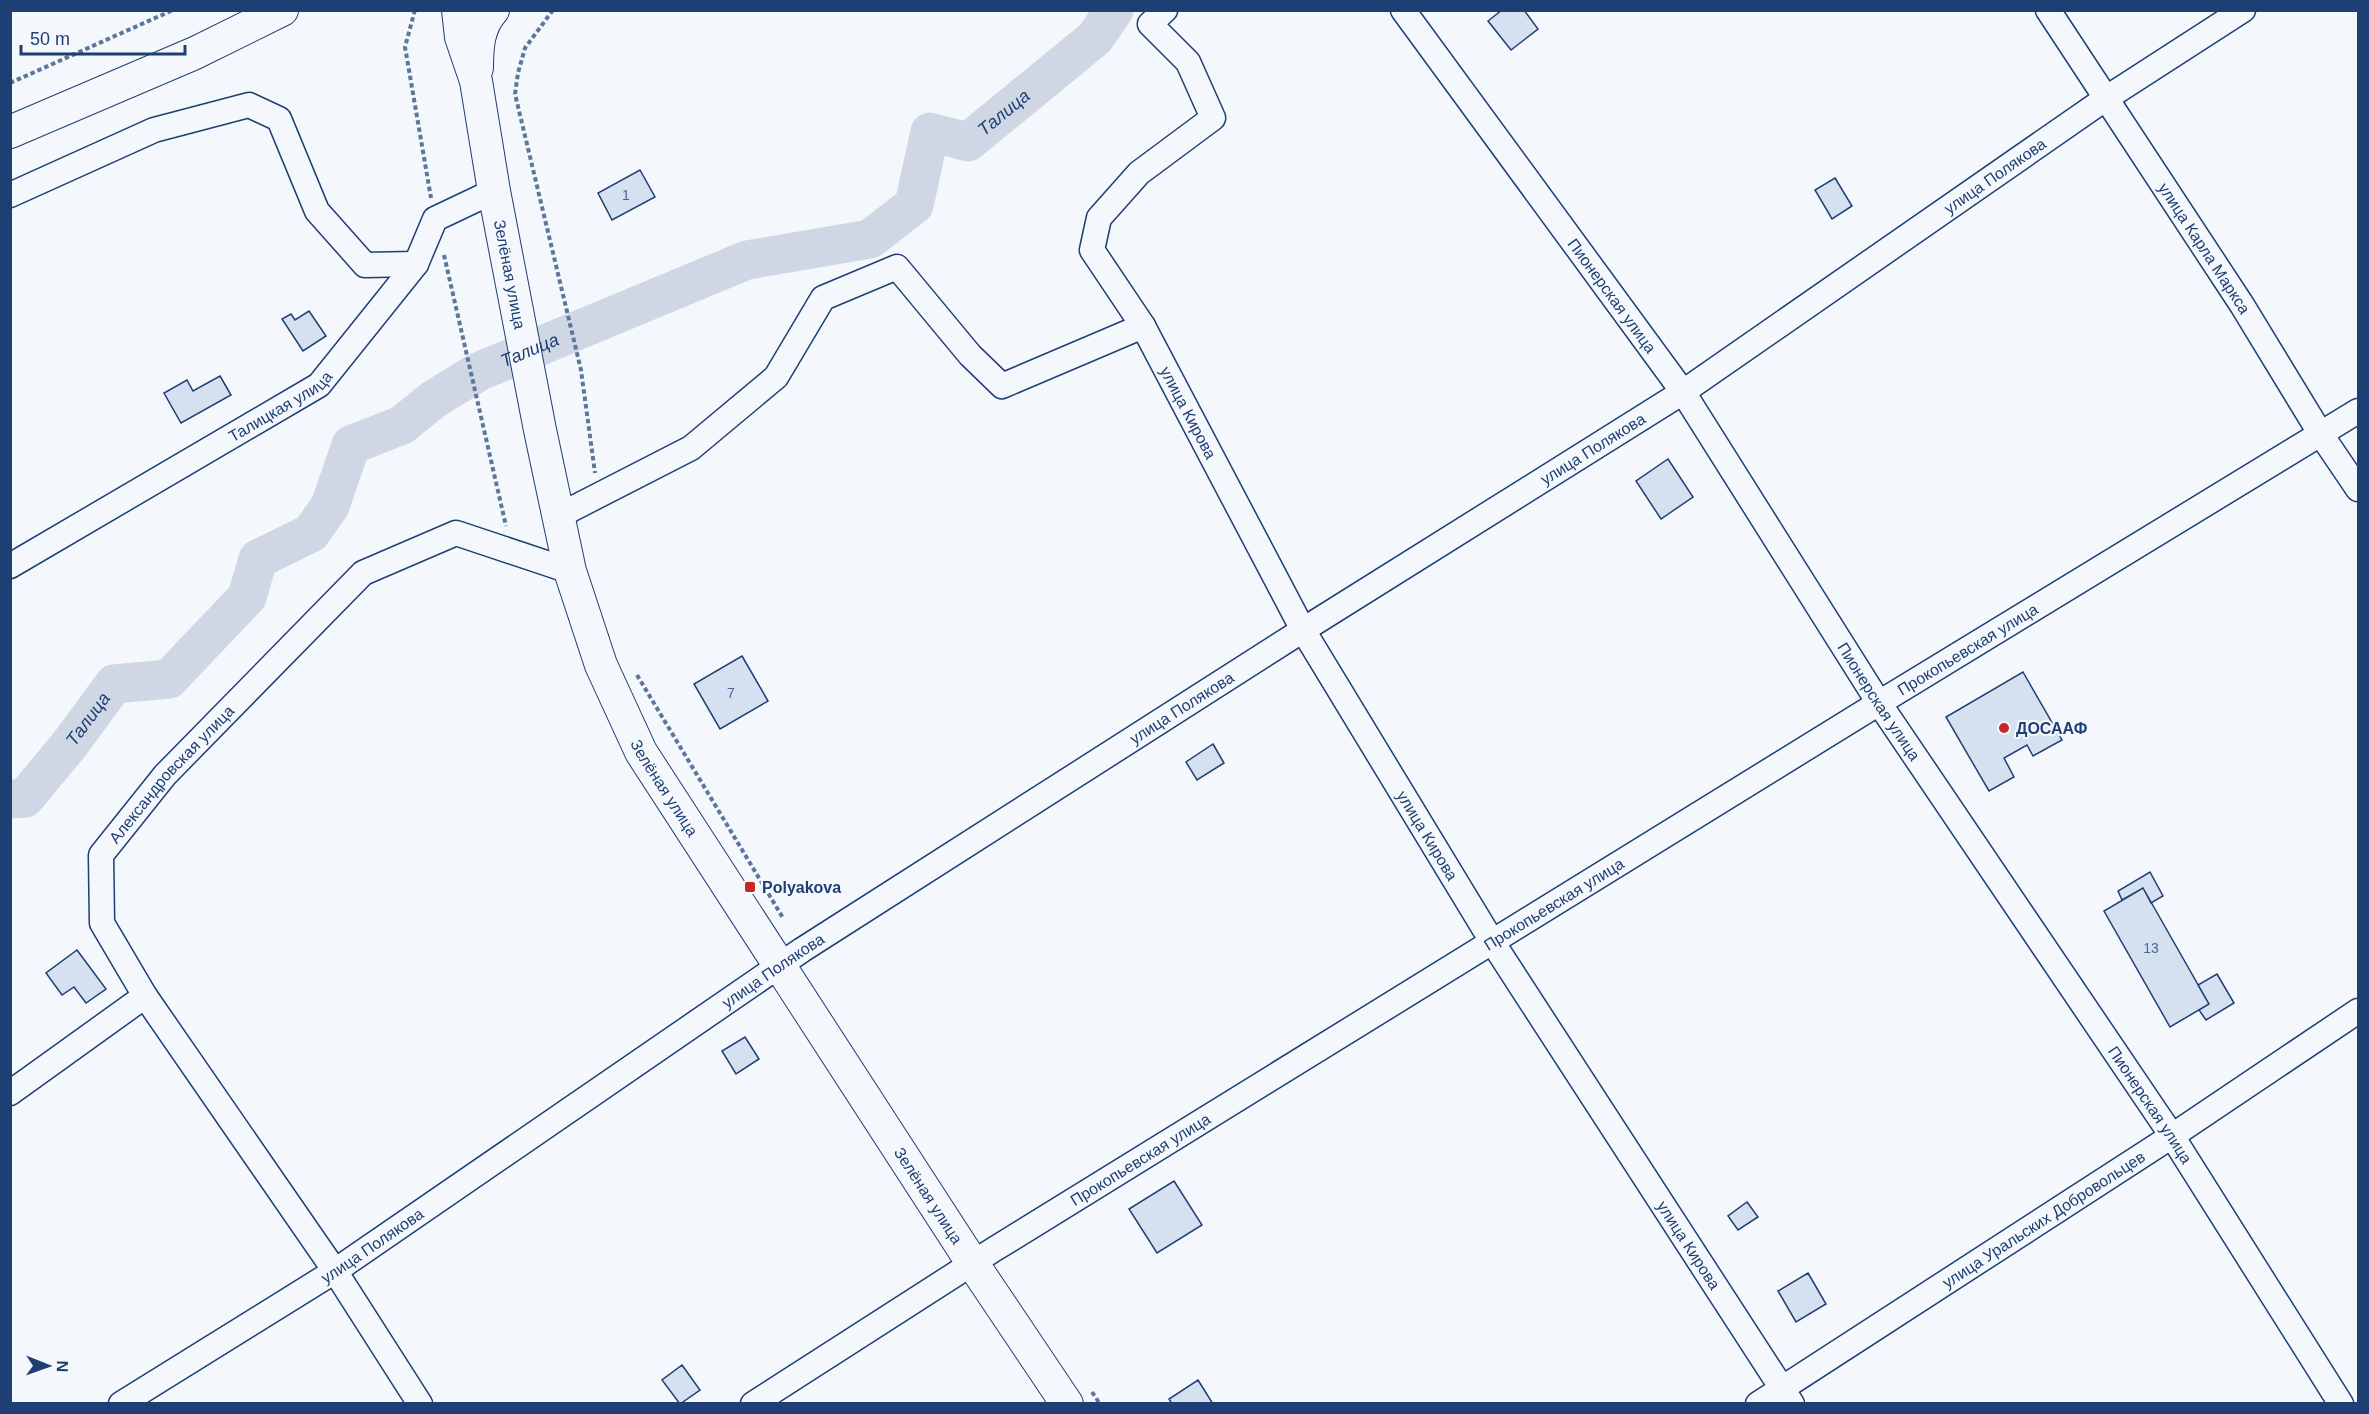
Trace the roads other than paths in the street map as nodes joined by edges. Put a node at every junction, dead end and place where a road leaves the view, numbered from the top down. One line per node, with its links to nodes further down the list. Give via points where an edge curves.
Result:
1 (282, 10): 10 (main road, via 195,53)
2 (458, 10): 8 (main road, via 461,36)
3 (493, 10): 8 (main road, via 485,20 478,43)
4 (1165, 10): 14 (street, улица Кирова, via 1150,24 1188,62 1214,118 1139,173 1099,218 1092,250)
5 (1403, 10): 15 (street, Пионерская улица)
6 (2048, 10): 9 (street, улица Карла Маркса)
7 (2243, 10): 9 (street, улица Полякова)
8 (476, 81): 11 (main road, Зелёная улица)
9 (2105, 99): 15 (street, улица Полякова); 17 (street, улица Карла Маркса, via 2242,305)
10 (10, 132)
11 (494, 191): 13 (street, Талицкая улица, via 435,219); 19 (main road, Зелёная улица)
12 (10, 195): 13 (street, via 154,130 249,105 279,119 317,211 365,265)
13 (416, 264): 20 (street, Талицкая улица, via 319,385)
14 (1143, 326): 19 (street, via 1002,386 970,355 897,267 822,298 776,377 692,448); 22 (street, улица Кирова)
15 (1683, 392): 22 (street, улица Полякова); 23 (street, Пионерская улица)
16 (2358, 411): 17 (street, Прокопьевская улица)
17 (2320, 433): 18 (street, улица Карла Маркса); 23 (street, Прокопьевская улица)
18 (2358, 489)
19 (559, 518): 21 (main road, Зелёная улица)
20 (10, 566)
21 (570, 571): 25 (main road, Зелёная улица, via 601,665 641,752); 26 (street, Александровская улица, via 456,533 363,573 165,776 101,855 102,923)
22 (1303, 630): 24 (street, улица Кирова); 25 (street, улица Полякова)
23 (1879, 703): 24 (street, Прокопьевская улица); 29 (street, Пионерская улица)
24 (1493, 943): 30 (street, Прокопьевская улица); 33 (street, улица Кирова)
25 (790, 958): 30 (main road, Зелёная улица); 31 (street, улица Полякова)
26 (145, 996): 28 (street); 31 (street, Александровская улица)
27 (2358, 1011): 29 (street, улица Уральских Добровольцев)
28 (10, 1093)
29 (2172, 1136): 33 (street, улица Уральских Добровольцев); 38 (street, Пионерская улица)
30 (973, 1264): 32 (main road, Зелёная улица); 36 (street, Прокопьевская улица)
31 (335, 1271): 34 (street, улица Полякова); 35 (street, Александровская улица)
32 (1077, 1394)
33 (1787, 1396): 37 (street, улица Уральских Добровольцев)
34 (121, 1404)
35 (420, 1404)
36 (753, 1404)
37 (1758, 1404)
38 (2341, 1404)

